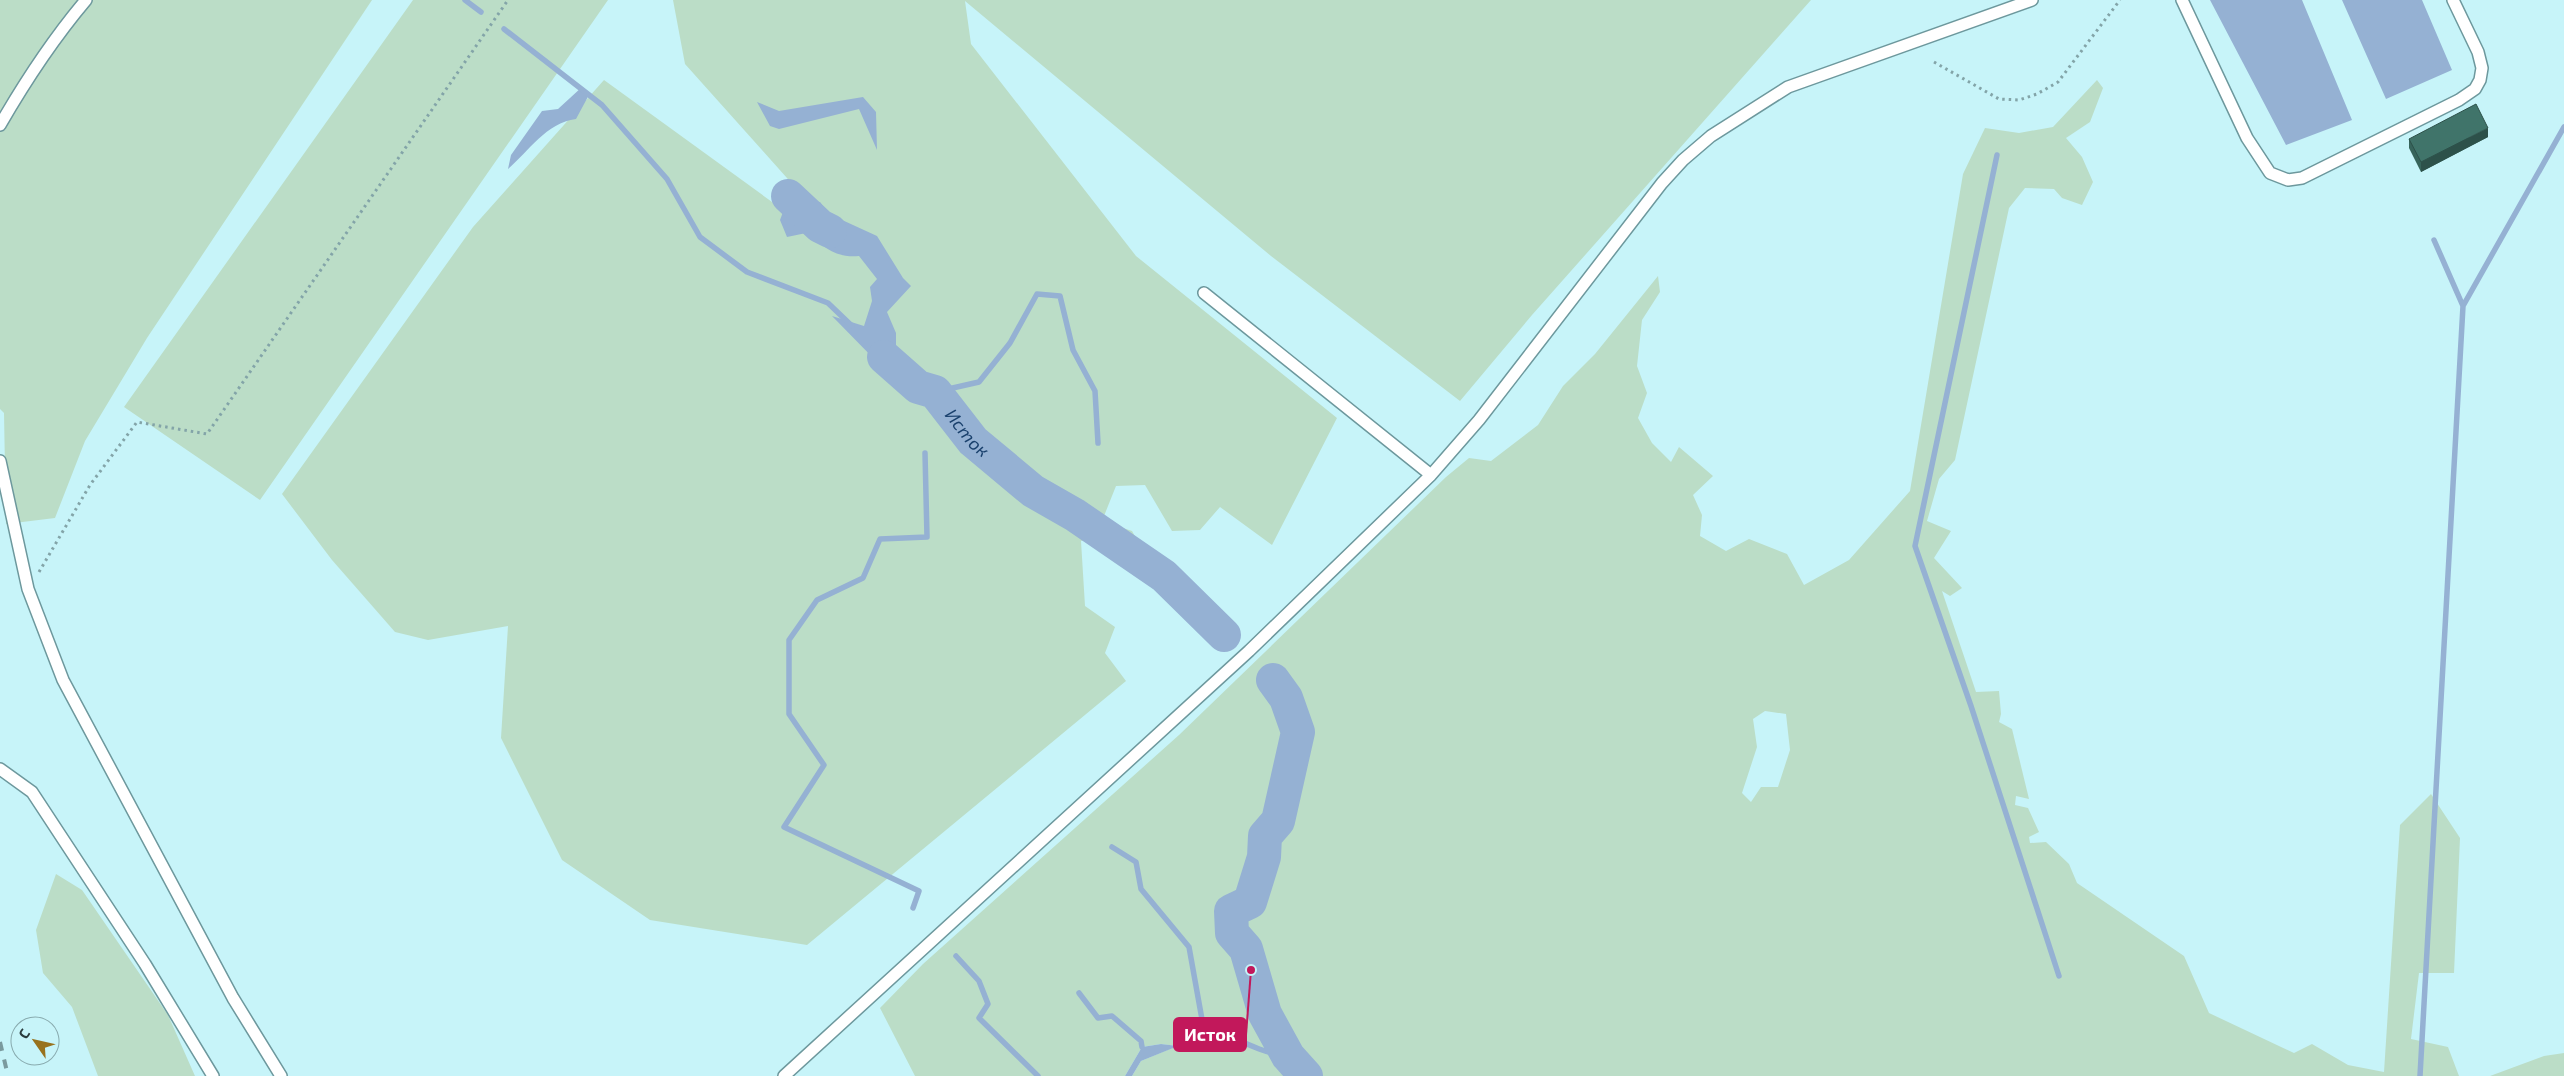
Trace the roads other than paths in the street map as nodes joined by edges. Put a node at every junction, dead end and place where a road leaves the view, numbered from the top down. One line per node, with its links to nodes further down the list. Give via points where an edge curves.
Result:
1 (86, 0): 5 (lane, via 61,29)
2 (2032, 0): 8 (lane, via 1788,87 1711,136 1662,183 1479,420)
3 (2182, 0): 4 (lane, via 2247,138 2270,173 2288,180 2302,178 2362,149 2475,89 2482,68 2478,52)
4 (2453, 0)
5 (0, 124)
6 (1204, 293): 8 (lane)
7 (0, 461): 10 (lane, via 28,589 64,680 228,990)
8 (1432, 475): 12 (lane, via 1249,651)
9 (0, 768): 11 (lane, via 32,792 145,964)
10 (280, 1075)
11 (213, 1076)
12 (784, 1076)

